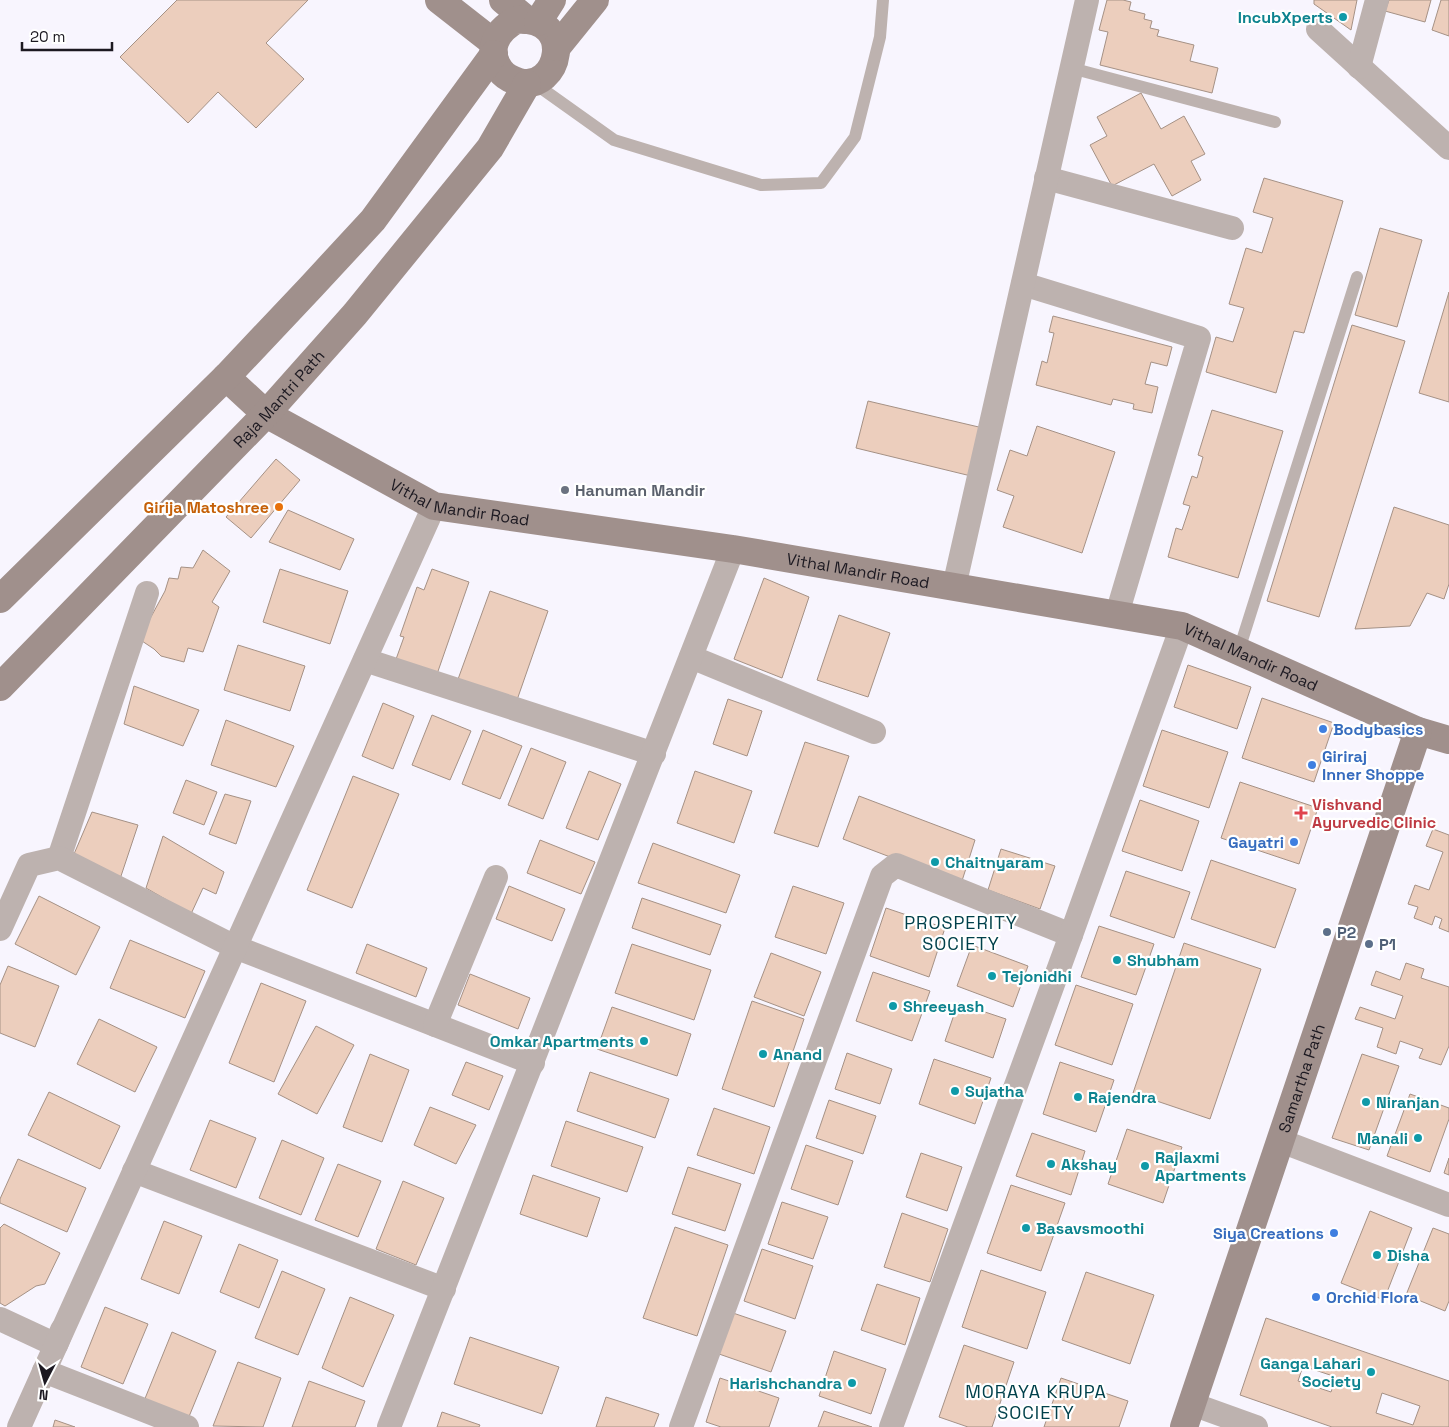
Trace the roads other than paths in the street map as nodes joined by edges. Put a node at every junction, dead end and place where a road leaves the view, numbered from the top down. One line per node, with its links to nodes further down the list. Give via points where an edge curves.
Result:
1 (439, 0): 10 (street)
2 (503, 0): 7 (street)
3 (595, 0): 9 (street)
4 (883, 0): 13 (lane, via 880,37 855,137 821,183 760,185 614,140)
5 (1087, 0): 12 (street)
6 (1377, 0): 11 (street)
7 (539, 14): 9 (street); 10 (street, via 506,26 499,33)
8 (1318, 29): 11 (street)
9 (557, 48): 13 (street, via 552,69)
10 (494, 49): 13 (street, via 496,65 503,74 512,80); 20 (street, via 373,220)
11 (1359, 67): 15 (street)
12 (1071, 68): 14 (lane); 16 (street)
13 (530, 84): 21 (street, Raja Mantri Path, via 490,148 355,314)
14 (1275, 122)
15 (1449, 148)
16 (1046, 178): 17 (street); 19 (street)
17 (1232, 228)
18 (1357, 277): 29 (lane)
19 (1023, 284): 24 (street); 27 (street, via 1199,338)
20 (226, 377): 21 (street, Vithal Mandir Road); 26 (street)
21 (266, 414): 22 (street, Vithal Mandir Road); 32 (street, Raja Mantri Path)
22 (434, 506): 23 (street, Vithal Mandir Road); 31 (street)
23 (733, 549): 24 (street, Vithal Mandir Road); 30 (street)
24 (954, 587): 27 (street, Vithal Mandir Road)
25 (147, 593): 37 (street)
26 (0, 599)
27 (1117, 614): 28 (street, Vithal Mandir Road)
28 (1182, 626): 29 (street, Vithal Mandir Road); 40 (street)
29 (1239, 650): 33 (street, Vithal Mandir Road)
30 (691, 657): 34 (street); 36 (street)
31 (364, 660): 36 (street); 41 (street)
32 (0, 687)
33 (1418, 731): 35 (street, Vithal Mandir Road); 44 (street, Samartha Path)
34 (874, 732)
35 (1449, 740)
36 (654, 754): 43 (street)
37 (59, 858): 39 (street, via 29,864); 41 (street)
38 (496, 877): 42 (street)
39 (0, 929)
40 (1071, 935): 55 (street, via 896,866 882,876); 56 (street)
41 (235, 947): 42 (street); 45 (street)
42 (435, 1025): 43 (street)
43 (533, 1063): 47 (street)
44 (1281, 1141): 46 (street); 51 (street, Samartha Path)
45 (134, 1171): 47 (street); 49 (street)
46 (1449, 1205)
47 (444, 1289): 54 (street)
48 (0, 1319): 49 (street, via 56,1345)
49 (63, 1329): 50 (street)
50 (44, 1371): 52 (street); 53 (street)
51 (1188, 1415): 57 (street)
52 (19, 1427)
53 (187, 1427)
54 (389, 1427)
55 (681, 1427)
56 (891, 1427)
57 (1256, 1427)

